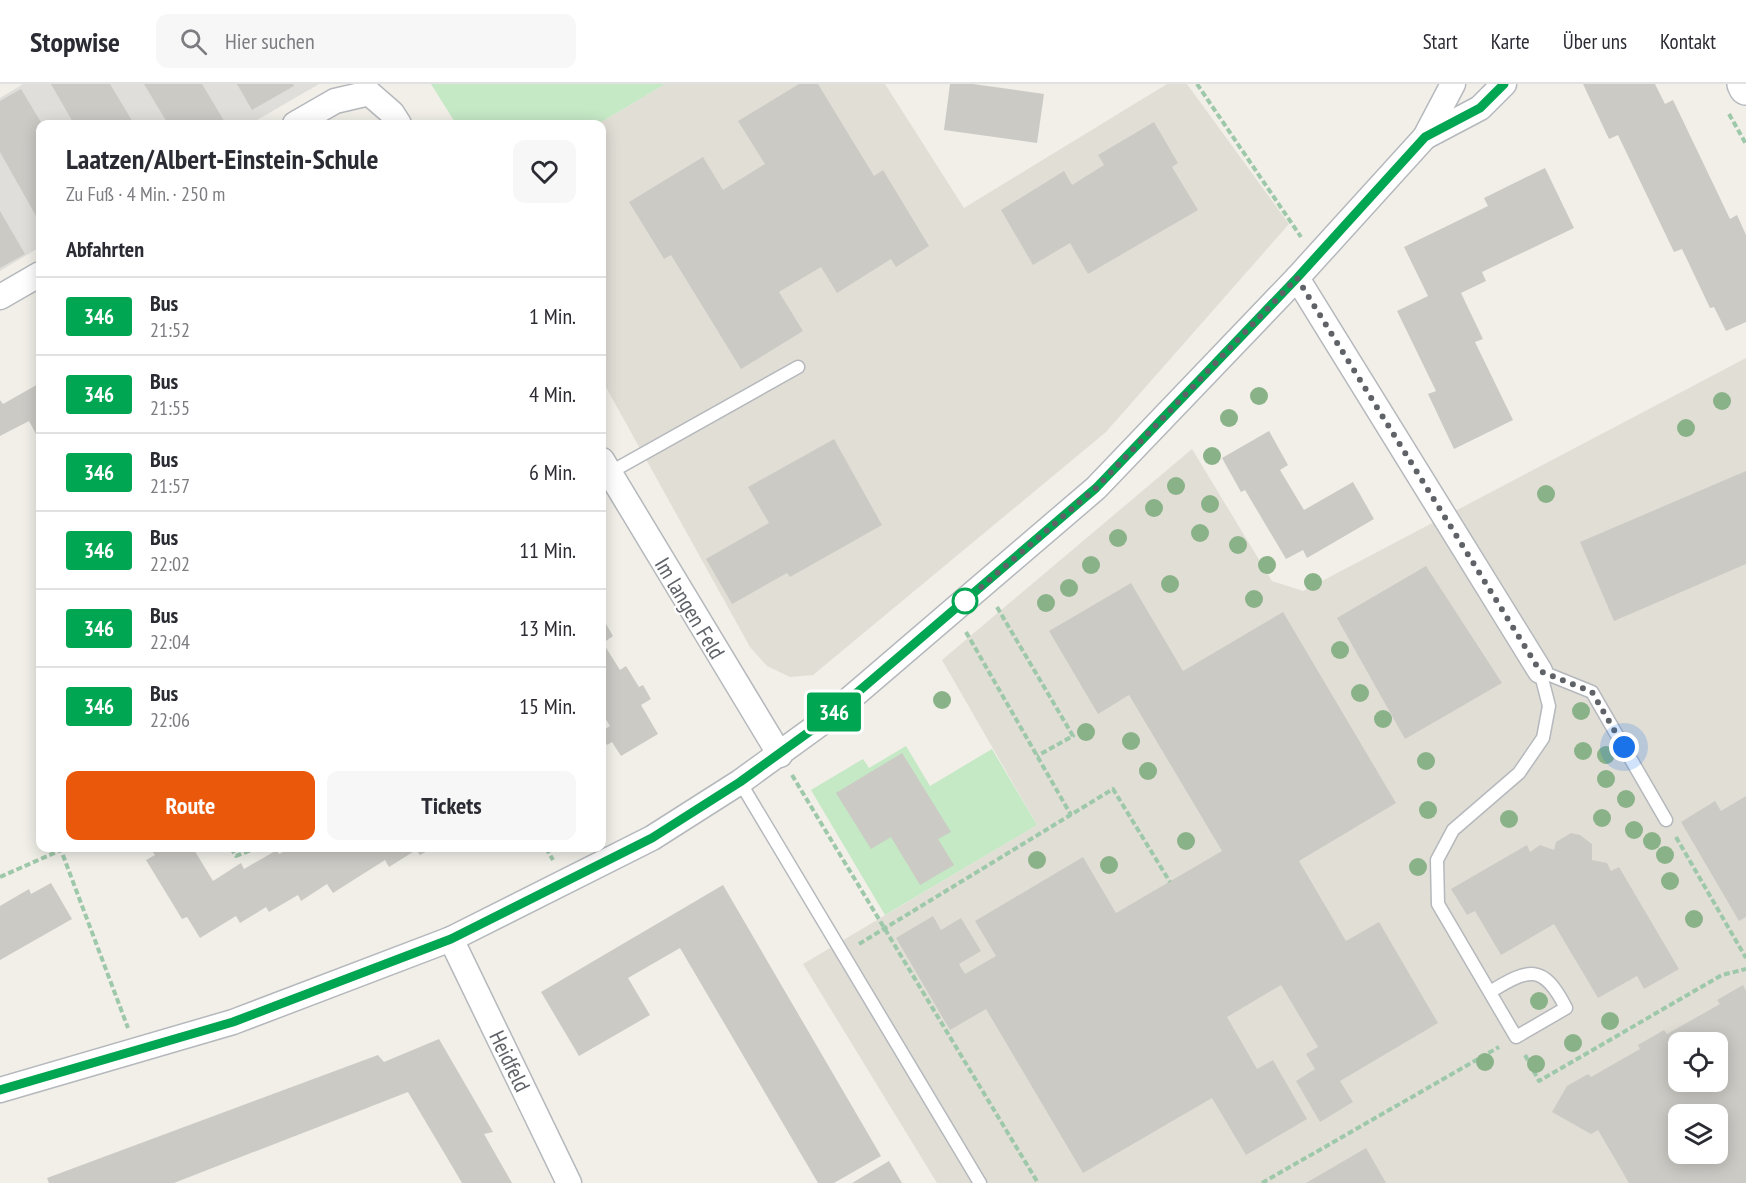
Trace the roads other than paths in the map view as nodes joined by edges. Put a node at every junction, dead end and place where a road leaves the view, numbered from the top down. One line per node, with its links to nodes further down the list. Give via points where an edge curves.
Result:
1 (1453, 84): 7 (street)
2 (1504, 84): 7 (street, via 1480,108)
3 (1744, 84): 4 (main road)
4 (1746, 88)
5 (302, 120): 6 (street, via 335,101 369,93)
6 (396, 120)
7 (1425, 137): 9 (street)
8 (36, 276): 10 (street)
9 (1297, 278): 14 (street); 15 (street, via 1096,488)
10 (0, 297)
11 (798, 367): 12 (lane)
12 (606, 465)
13 (606, 468): 15 (street, Im langen Feld)
14 (1540, 671): 17 (lane, via 1592,692); 19 (lane, via 1549,706 1543,738 1519,773 1453,830 1437,860 1438,904)
15 (780, 755): 16 (street)
16 (740, 782): 18 (street, via 652,838); 22 (lane)
17 (1666, 820)
18 (451, 939): 20 (street, via 233,1022); 21 (street, Heidfeld)
19 (1490, 992): 19 (lane, via 1516,1037 1566,1008 1554,985 1529,973 1515,976)
20 (0, 1090)
21 (569, 1183)
22 (980, 1183)

